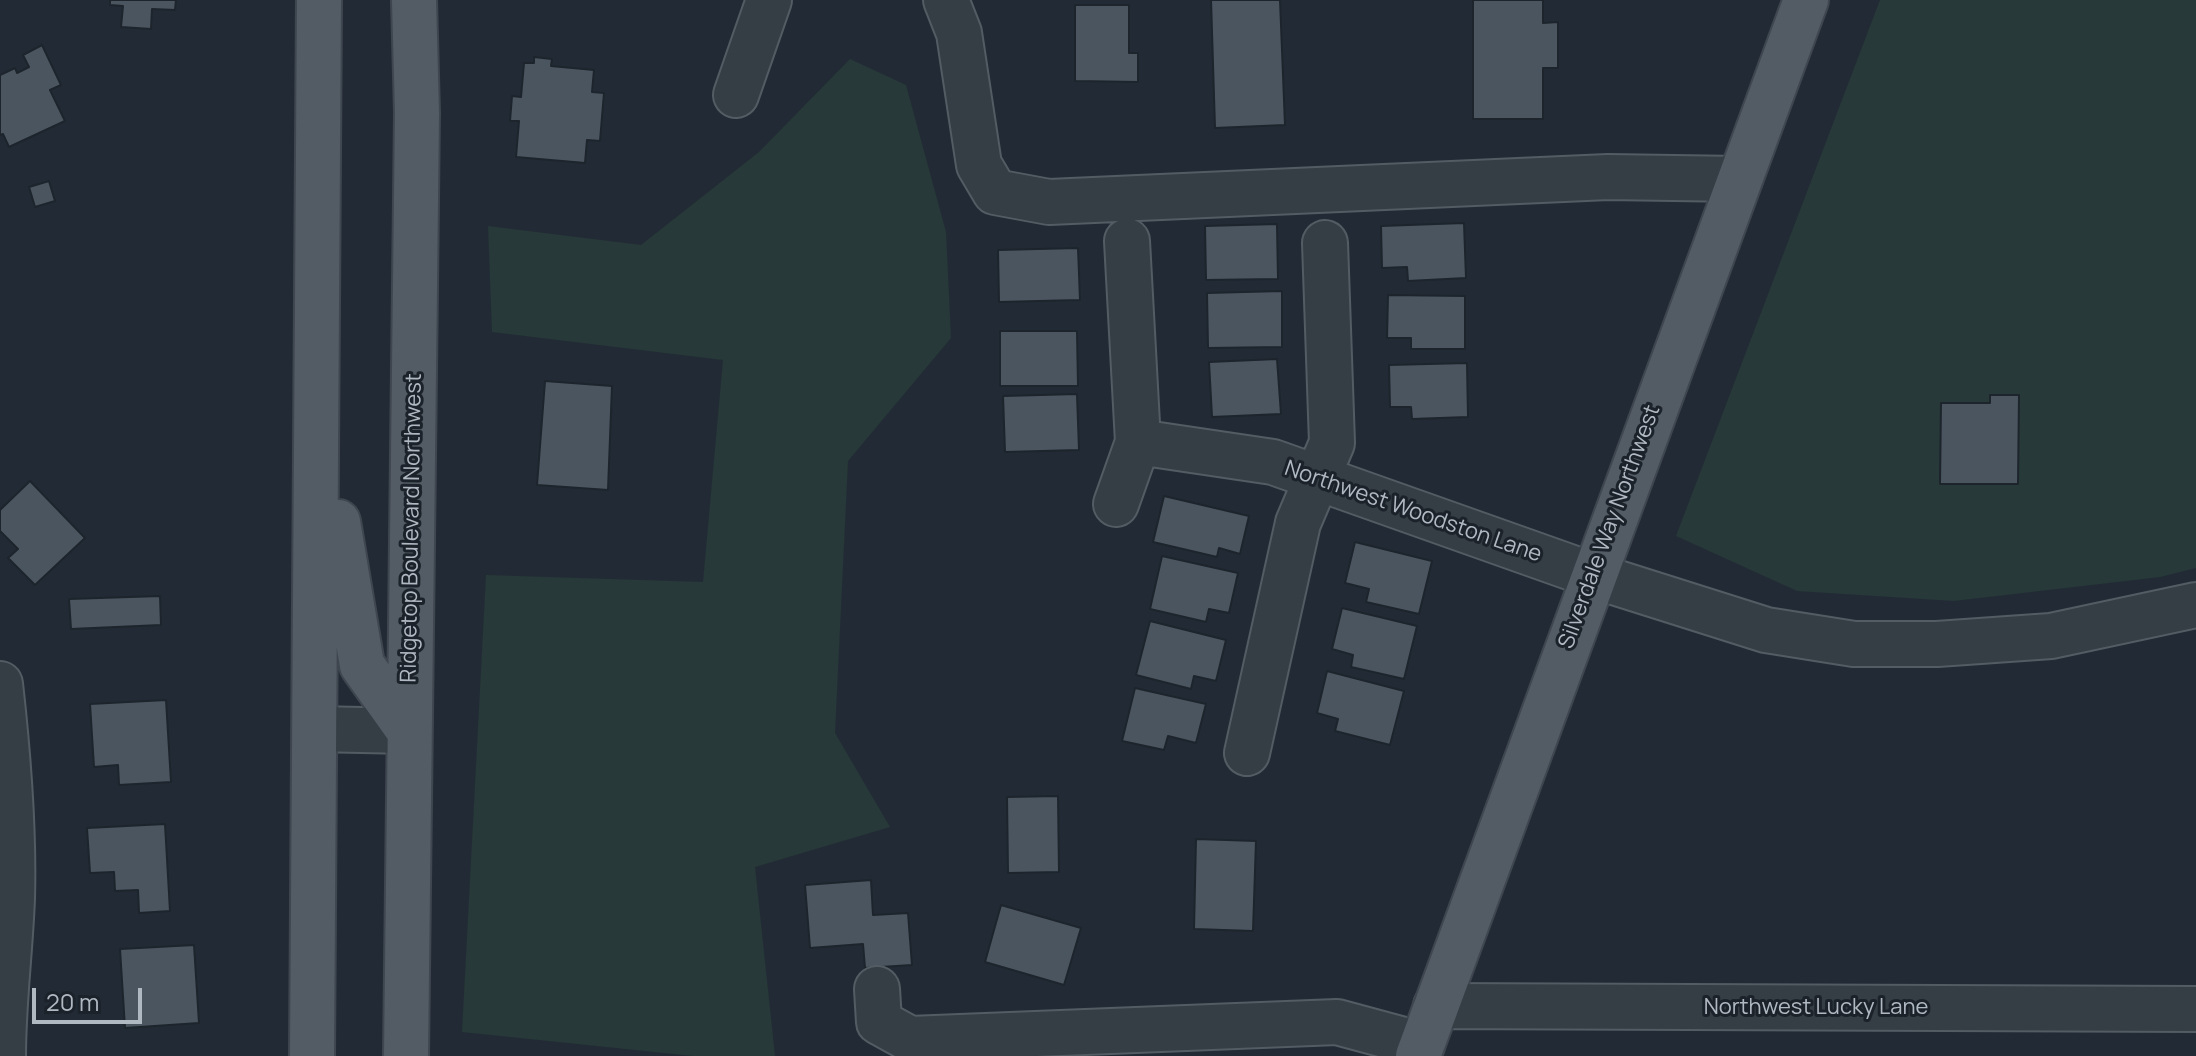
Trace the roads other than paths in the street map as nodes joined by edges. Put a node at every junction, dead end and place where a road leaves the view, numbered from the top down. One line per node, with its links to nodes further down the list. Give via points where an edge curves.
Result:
1 (319, 0): 10 (main road)
2 (414, 0): 18 (main road, Ridgetop Boulevard Northwest)
3 (769, 0): 6 (street)
4 (946, 0): 7 (street, via 959,33 979,165 995,192 1049,202 1608,177)
5 (1806, 0): 7 (main road, Silverdale Way Northwest)
6 (736, 95)
7 (1740, 179): 14 (main road, Silverdale Way Northwest)
8 (1127, 241): 11 (street)
9 (1325, 243): 12 (street, via 1332,443)
10 (318, 385): 17 (main road); 18 (main road, via 362,665)
11 (1138, 442): 12 (street, Northwest Woodston Lane, via 1273,462); 13 (street)
12 (1318, 476): 14 (street, Northwest Woodston Lane); 19 (street, via 1298,523)
13 (1116, 504)
14 (1592, 575): 15 (street, Northwest Woodston Lane, via 1766,630 1854,644 2051,636); 22 (main road, Silverdale Way Northwest)
15 (2196, 605)
16 (0, 684): 23 (street, via 11,773 12,899)
17 (315, 729): 18 (street); 24 (main road)
18 (409, 731): 25 (main road, Ridgetop Boulevard Northwest)
19 (1247, 753)
20 (877, 989): 22 (street, Northwest Lucky Lane, via 879,1022 910,1039 1337,1022)
21 (2196, 1009): 22 (street, Northwest Lucky Lane)
22 (1425, 1036)
23 (2, 1054)
24 (312, 1056)
25 (406, 1056)

